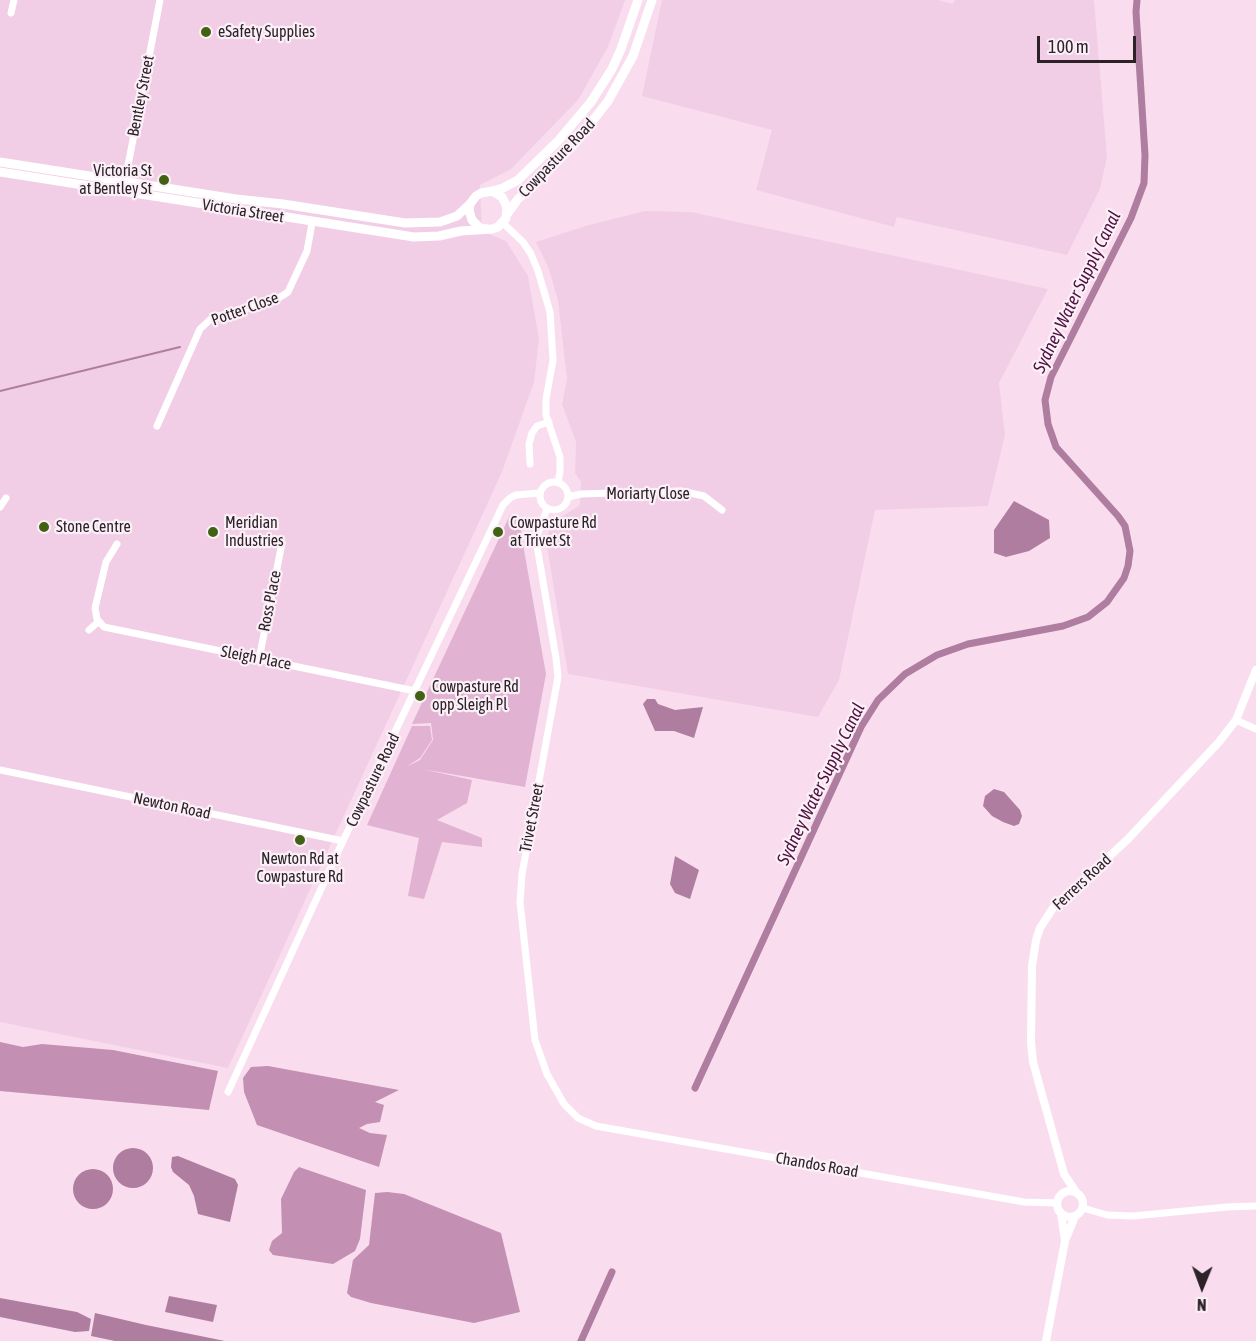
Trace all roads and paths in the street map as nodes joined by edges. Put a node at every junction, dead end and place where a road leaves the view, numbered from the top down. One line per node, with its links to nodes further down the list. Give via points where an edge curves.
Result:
1 (14, 0): 5 (street)
2 (160, 0): 8 (street, Bentley Street)
3 (638, 0): 10 (main road, Cowpasture Road, via 612,69 591,102 518,180)
4 (652, 0): 12 (main road, Cowpasture Road, via 633,57 608,100 577,141 518,199)
5 (11, 13)
6 (0, 162): 8 (main road, Victoria Street)
7 (0, 172): 9 (main road, Victoria Street)
8 (124, 182): 9 (street, Bentley Street); 11 (main road, Victoria Street, via 412,224 449,220)
9 (123, 192): 13 (main road, Victoria Street)
10 (492, 192): 11 (main road, via 476,195); 12 (main road, via 505,201)
11 (470, 204): 14 (main road, via 472,220)
12 (505, 220): 14 (main road, via 498,227); 15 (street, via 531,254 550,312 553,360 546,399)
13 (312, 222): 14 (main road, Victoria Street, via 414,237); 16 (street, Potter Close, via 307,251 288,292 274,301 212,318 200,329)
14 (486, 229)
15 (549, 422): 17 (street, via 537,426 532,433); 18 (street, via 560,457)
16 (157, 426)
17 (530, 464)
18 (558, 482): 19 (street, via 548,483); 20 (street, via 566,487)
19 (539, 493): 23 (street); 31 (street, Cowpasture Road, via 516,495 503,505)
20 (568, 497): 23 (street, via 561,509); 24 (street, Moriarty Close, via 681,491 704,496)
21 (6, 498): 22 (street)
22 (0, 507)
23 (547, 509): 37 (street, Trivet Street, via 537,546 558,676 522,874 520,913 536,1047 560,1098)
24 (722, 510)
25 (282, 543): 29 (street, Ross Place)
26 (117, 544): 27 (street, via 104,569 95,608)
27 (98, 622): 28 (street); 29 (street, Sleigh Place, via 111,629)
28 (89, 630)
29 (259, 658): 31 (street, Sleigh Place)
30 (1256, 670): 32 (street, Ferrers Road)
31 (415, 691): 35 (street, Cowpasture Road)
32 (1236, 720): 33 (street); 38 (street, Ferrers Road, via 1127,840 1053,908 1040,928 1032,966 1032,1052)
33 (1256, 729)
34 (0, 770): 35 (street, Newton Road)
35 (343, 841): 36 (street, Cowpasture Road)
36 (228, 1092)
37 (578, 1118): 40 (street, Chandos Road, via 596,1126 1024,1202)
38 (1064, 1174): 39 (street, Ferrers Road); 40 (street, Ferrers Road)
39 (1076, 1192): 40 (street, via 1069,1191); 42 (street)
40 (1060, 1199): 43 (street)
41 (1256, 1206): 42 (street, via 1125,1216)
42 (1083, 1208): 44 (street)
43 (1061, 1213): 44 (street); 45 (street)
44 (1075, 1216): 45 (street)
45 (1065, 1241): 46 (street)
46 (1047, 1341)

